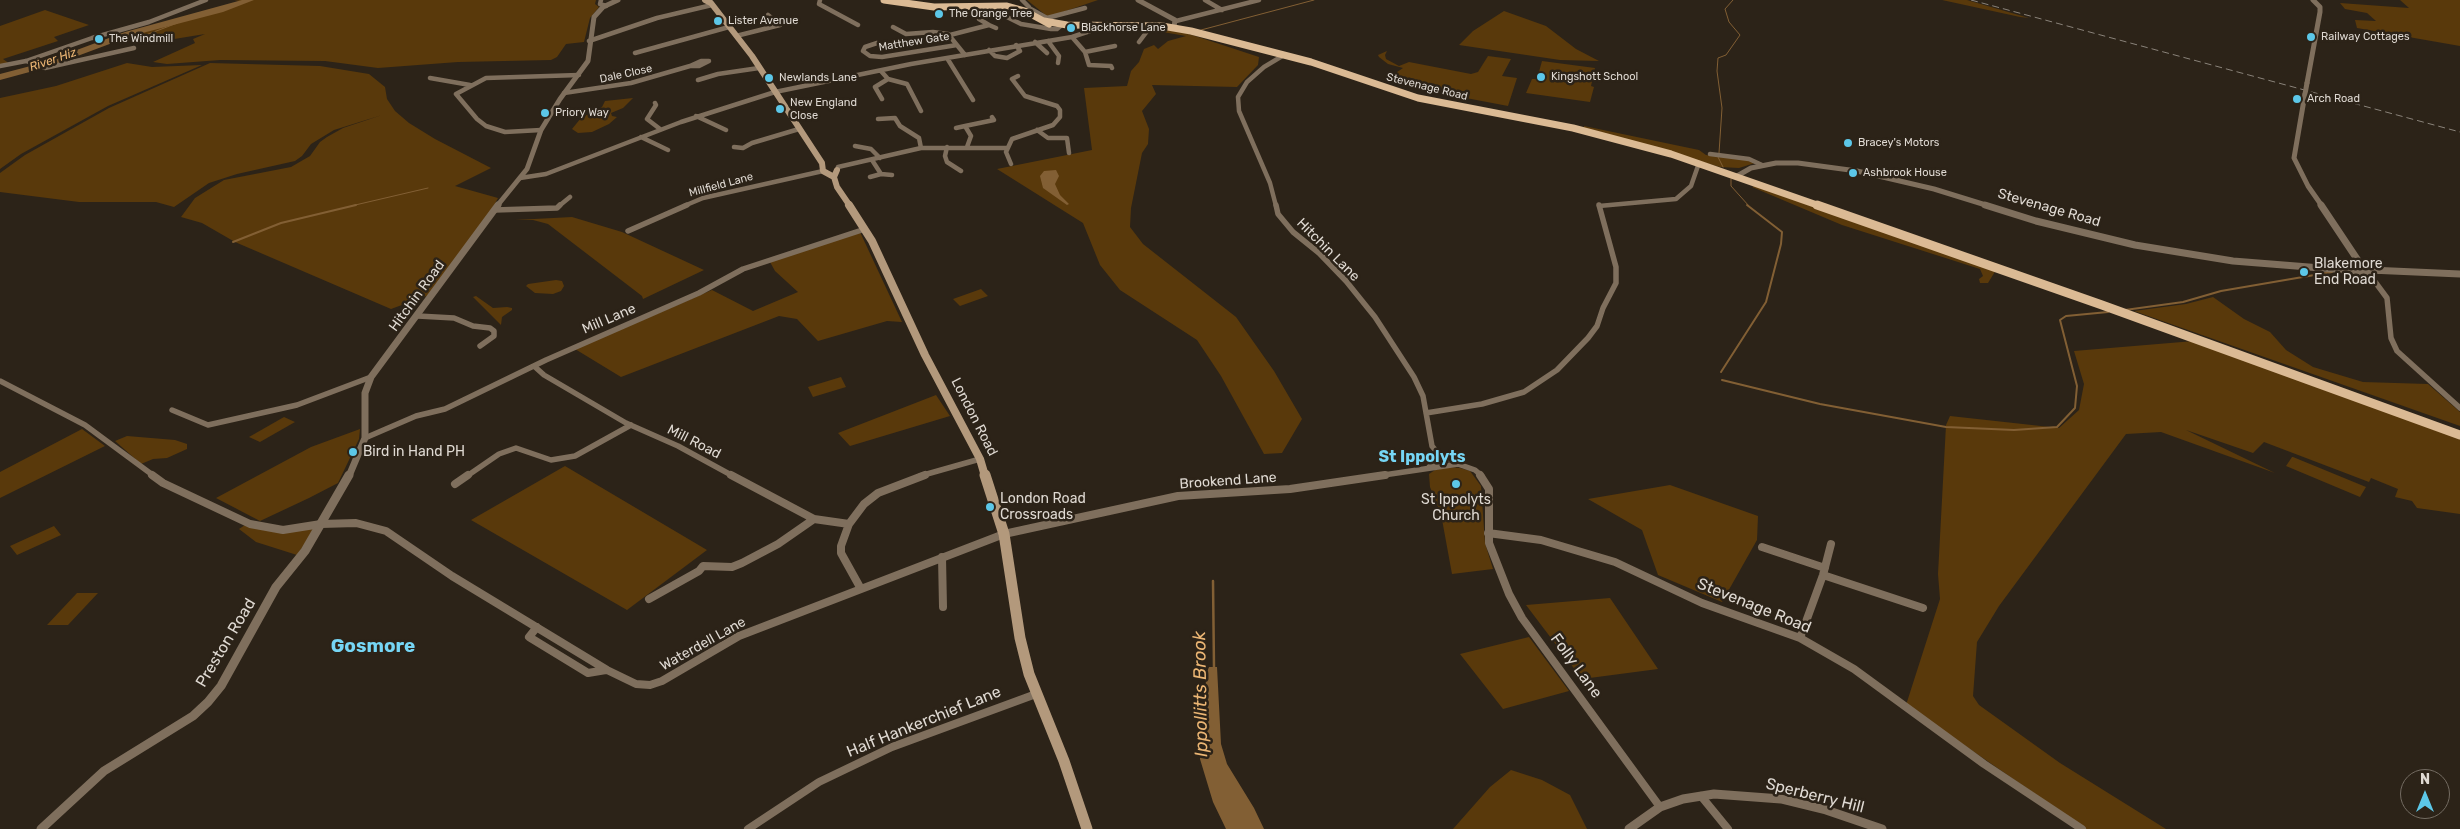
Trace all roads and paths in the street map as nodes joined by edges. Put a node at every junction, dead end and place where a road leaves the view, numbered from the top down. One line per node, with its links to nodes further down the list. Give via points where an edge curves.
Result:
1 (206, 0): 49 (street, via 149,22)
2 (601, 0): 14 (street, via 600,4)
3 (618, 0): 14 (street)
4 (705, 0): 13 (main road, London Road)
5 (820, 0): 22 (street, via 819,4)
6 (884, 0): 12 (main road, Stevenage Road, via 934,7)
7 (1022, 0): 16 (street)
8 (1138, 0): 21 (street)
9 (1206, 0): 17 (street)
10 (1259, 0): 17 (street)
11 (2313, 0): 104 (street, bridge, via 2320,7 2320,12 2294,158)
12 (973, 4): 16 (main road, Stevenage Road)
13 (712, 5): 27 (main road, London Road); 33 (street, via 657,18)
14 (606, 6): 33 (street, Hitchin Road, via 594,17)
15 (1085, 8): 16 (street, via 1047,18)
16 (1027, 10): 24 (main road, Stevenage Road)
17 (1222, 10): 21 (street)
18 (768, 15): 31 (street, via 780,25)
19 (1007, 17): 24 (street, via 1021,24 1049,29)
20 (979, 19): 23 (street)
21 (1175, 24): 26 (main road, Stevenage Road); 47 (main road, Stevenage Road)
22 (858, 25)
23 (989, 25): 29 (street); 30 (street)
24 (1062, 25): 25 (main road, Stevenage Road)
25 (1093, 26): 26 (main road, Stevenage Road); 32 (street, via 1090,31)
26 (1151, 26): 36 (street)
27 (729, 27): 31 (main road, London Road); 44 (street, via 649,49 648,52)
28 (893, 27): 30 (street, via 909,34 933,32)
29 (996, 28)
30 (950, 35): 38 (street)
31 (736, 36): 54 (main road, London Road)
32 (1072, 37): 34 (street); 43 (street)
33 (589, 41): 56 (street, Hitchin Road, via 588,61)
34 (1048, 41): 35 (street); 50 (street, via 1059,56)
35 (1035, 42): 39 (street); 45 (street)
36 (1139, 42)
37 (877, 43): 38 (street, Matthew Gate, via 863,51 882,58)
38 (957, 44): 46 (street)
39 (1016, 45): 42 (street); 42 (street, via 1020,52 1008,58 995,56)
40 (1117, 47): 43 (street)
41 (134, 48): 49 (street, via 46,68)
42 (989, 50): 46 (street)
43 (1085, 52): 53 (street, via 1091,66)
44 (635, 53)
45 (1047, 53)
46 (965, 55): 48 (street)
47 (1284, 55): 90 (main road, Stevenage Road, via 1418,98 1573,128); 115 (street, Hitchin Lane, via 1247,82 1238,97 1239,111 1267,174 1278,214 1346,281 1375,317 1414,377 1423,396)
48 (947, 58): 55 (street); 65 (street)
49 (26, 61): 51 (street)
50 (1058, 63)
51 (0, 66)
52 (690, 66): 63 (street, Dale Close, via 631,83)
53 (1111, 66)
54 (759, 68): 60 (street); 62 (main road, London Road)
55 (881, 71): 59 (street); 62 (street)
56 (579, 75): 61 (street, via 488,77); 63 (street, Hitchin Road)
57 (1005, 76): 77 (street, via 1015,76 1012,80 1025,96 1052,103 1060,110 1057,122)
58 (430, 78): 61 (street)
59 (888, 79): 64 (street, via 874,87); 67 (street, via 907,84)
60 (698, 80)
61 (470, 85): 74 (street, via 456,95 480,122 502,132)
62 (775, 92): 68 (street); 73 (main road, London Road)
63 (564, 93): 74 (street, Hitchin Road)
64 (882, 98)
65 (973, 100)
66 (655, 103): 75 (street, via 647,119)
67 (922, 111)
68 (696, 116): 75 (street); 76 (street)
69 (878, 119): 83 (street, via 895,118 900,126 919,138)
70 (1001, 121): 71 (street, via 993,118)
71 (965, 126): 72 (street); 82 (street, via 971,134)
72 (956, 128)
73 (799, 129): 80 (street, via 752,142 743,148); 93 (main road, London Road)
74 (541, 130): 99 (street, Hitchin Road, via 529,165)
75 (660, 130): 78 (street)
76 (726, 130)
77 (1037, 130): 84 (street, via 1016,137); 86 (street, via 1048,138 1068,137)
78 (641, 137): 85 (street); 99 (street, via 546,174)
79 (855, 146): 88 (street, via 871,149)
80 (734, 147)
81 (947, 147): 82 (street, Millfield Lane); 83 (street, Millfield Lane); 94 (street, via 947,162)
82 (966, 147): 84 (street, Millfield Lane)
83 (921, 148): 88 (street, Millfield Lane)
84 (1007, 148): 91 (street, via 1006,157)
85 (668, 150)
86 (1069, 153)
87 (1710, 154): 92 (street, via 1749,159)
88 (880, 158): 89 (street, Millfield Lane)
89 (872, 160): 93 (street, Millfield Lane); 95 (street)
90 (1699, 163): 97 (main road, Stevenage Road); 115 (street, via 1691,186 1676,199 1599,205 1616,267 1616,283 1597,326 1557,370 1524,392 1482,404)
91 (1011, 164)
92 (1762, 165): 97 (street, Stevenage Road); 104 (street, Stevenage Road, via 1798,163 1875,175 2134,245 2233,261)
93 (829, 169): 102 (main road, London Road); 103 (street, Millfield Lane, via 703,198)
94 (961, 171)
95 (881, 174): 96 (street); 98 (street)
96 (892, 175)
97 (1737, 176): 112 (main road, Stevenage Road)
98 (870, 177)
99 (520, 178): 101 (street, Hitchin Road)
100 (570, 198): 101 (street, via 557,208)
101 (494, 210): 107 (street, Hitchin Road)
102 (865, 229): 109 (street, Mill Lane, via 743,269 699,293); 121 (main road, London Road, via 925,355)
103 (628, 231)
104 (2361, 270): 105 (street, Stevenage Road)
105 (2371, 273): 106 (street); 113 (street, via 2387,298 2391,338 2398,351)
106 (2460, 274)
107 (418, 316): 108 (street, via 454,318 473,326 490,328 494,336); 110 (street, Hitchin Road)
108 (480, 346)
109 (534, 366): 116 (street, Mill Road); 119 (street, Mill Lane, via 445,410 416,416)
110 (371, 377): 114 (street, via 297,405 208,425); 119 (street, Hitchin Road, via 364,393)
111 (0, 381): 126 (street, Waterdell Lane, via 85,424 163,483 250,524 283,530)
112 (2324, 384): 117 (main road); 118 (main road)
113 (2460, 408)
114 (172, 410)
115 (1426, 413): 120 (street, Hitchin Lane, via 1430,439)
116 (631, 425): 124 (street, via 582,453 563,459 551,460 516,448 499,454); 125 (street, Mill Road, via 678,446)
117 (2460, 429)
118 (2460, 435)
119 (365, 438): 126 (street, Preston Road, via 340,494)
120 (1436, 451): 122 (street, Folly Lane); 123 (street, via 1437,460)
121 (980, 459): 127 (street, via 929,471 896,484 864,504); 129 (main road, London Road)
122 (1458, 464): 123 (street, Brookend Lane); 128 (street, Folly Lane, via 1475,470 1489,489)
123 (1426, 468): 129 (street, Brookend Lane, via 1290,489 1178,496)
124 (454, 484)
125 (814, 519): 127 (street, Mill Road); 135 (street, via 778,544 742,563 732,567 704,566)
126 (321, 524): 138 (street, Waterdell Lane, via 376,526); 144 (street, Preston Road, via 276,588 230,671 208,702 193,716 104,771)
127 (849, 524): 134 (street, via 841,554)
128 (1488, 533): 139 (street, Stevenage Road, via 1540,540 1615,562 1702,603); 143 (street, Folly Lane, via 1497,568 1522,618)
129 (1004, 534): 132 (street, Waterdell Lane); 141 (main road, London Road, via 1020,638)
130 (1831, 544): 133 (street)
131 (1762, 546): 133 (street)
132 (942, 558): 134 (street, Waterdell Lane); 136 (street)
133 (1824, 572): 137 (street); 139 (street)
134 (861, 589): 140 (street, Waterdell Lane, via 739,636 650,685 636,684)
135 (649, 599)
136 (943, 607)
137 (1923, 608)
138 (537, 627): 140 (street, Waterdell Lane); 140 (street, via 529,637 588,673)
139 (1800, 638): 150 (street, Stevenage Road, via 1854,669 1984,764)
140 (607, 670)
141 (1036, 694): 145 (street, Half Hankerchief Lane, via 892,747 819,782); 146 (main road, London Road, via 1064,761)
142 (1701, 796): 143 (street, Sperberry Hill); 148 (street); 149 (street, Sperberry Hill, via 1738,794 1781,799)
143 (1660, 807): 147 (street, Sperberry Hill)
144 (40, 829)
145 (748, 829)
146 (1087, 829)
147 (1629, 829)
148 (1728, 829)
149 (1882, 829)
150 (2082, 829)

